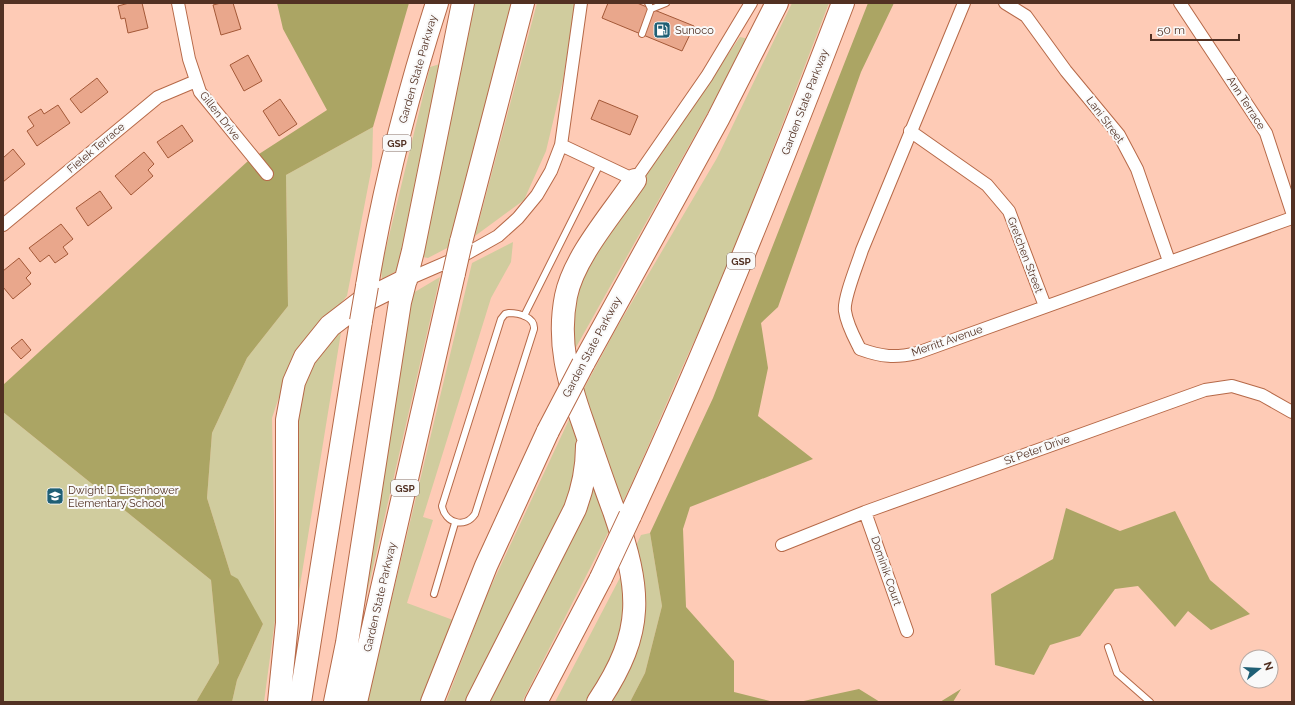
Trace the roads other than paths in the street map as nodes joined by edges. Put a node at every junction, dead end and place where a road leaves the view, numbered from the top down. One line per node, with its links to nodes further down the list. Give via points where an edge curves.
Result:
1 (178, 3): 15 (street, Gillen Drive)
2 (438, 3): 37 (highway, Garden State Parkway / GSP, bridge, via 414,77 391,167 367,286)
3 (462, 3): 25 (highway)
4 (523, 3): 39 (highway, Garden State Parkway / GSP, bridge, via 461,242)
5 (581, 3): 17 (street)
6 (666, 3): 13 (lane)
7 (751, 3): 20 (street, via 707,76)
8 (777, 3): 40 (highway, Garden State Parkway, bridge, via 721,112 548,431 489,559)
9 (843, 3): 42 (highway, Garden State Parkway / GSP, bridge, via 725,301 601,578)
10 (964, 3): 16 (street, Merritt Avenue)
11 (1004, 3): 24 (street, Lani Street, via 1026,16 1066,71 1119,135 1137,169)
12 (1180, 3): 21 (street, Ann Terrace, via 1266,133)
13 (650, 6): 14 (lane)
14 (642, 34)
15 (196, 81): 19 (street, Gillen Drive, via 200,92); 23 (street, Fielek Terrace, via 158,97)
16 (910, 131): 26 (street, Gretchen Street, via 987,185 1009,210); 26 (street, Merritt Avenue, via 862,250 844,310 860,349 879,356 917,353)
17 (560, 145): 18 (street); 25 (street, via 552,170 540,190 509,228 466,254)
18 (600, 164): 20 (street); 27 (lane)
19 (267, 174)
20 (635, 180): 29 (highway, via 586,251 574,273 566,296 563,352 571,389)
21 (1292, 212)
22 (1292, 218): 24 (street, Merritt Avenue)
23 (3, 225)
24 (1169, 261): 26 (street, Merritt Avenue)
25 (406, 280): 36 (highway, via 360,304 330,326 305,357 294,382 286,420 287,623); 38 (highway, via 397,322)
26 (1045, 306)
27 (524, 316): 31 (lane, via 532,320 534,329 475,514 472,518); 31 (lane, via 509,313 502,319 442,506 447,518)
28 (1290, 407): 30 (street, St Peter Drive, via 1262,394 1232,386 1205,390)
29 (586, 433): 41 (highway, via 586,467 575,509); 43 (highway, via 628,553 635,597 625,653)
30 (865, 512): 32 (street, St Peter Drive); 34 (street, Dominik Court)
31 (455, 523): 33 (lane)
32 (782, 545)
33 (434, 594)
34 (907, 631)
35 (1108, 647): 44 (lane, via 1117,673)
36 (280, 702)
37 (300, 702)
38 (336, 702)
39 (356, 702)
40 (432, 702)
41 (477, 702)
42 (536, 702)
43 (598, 702)
44 (1150, 702)

